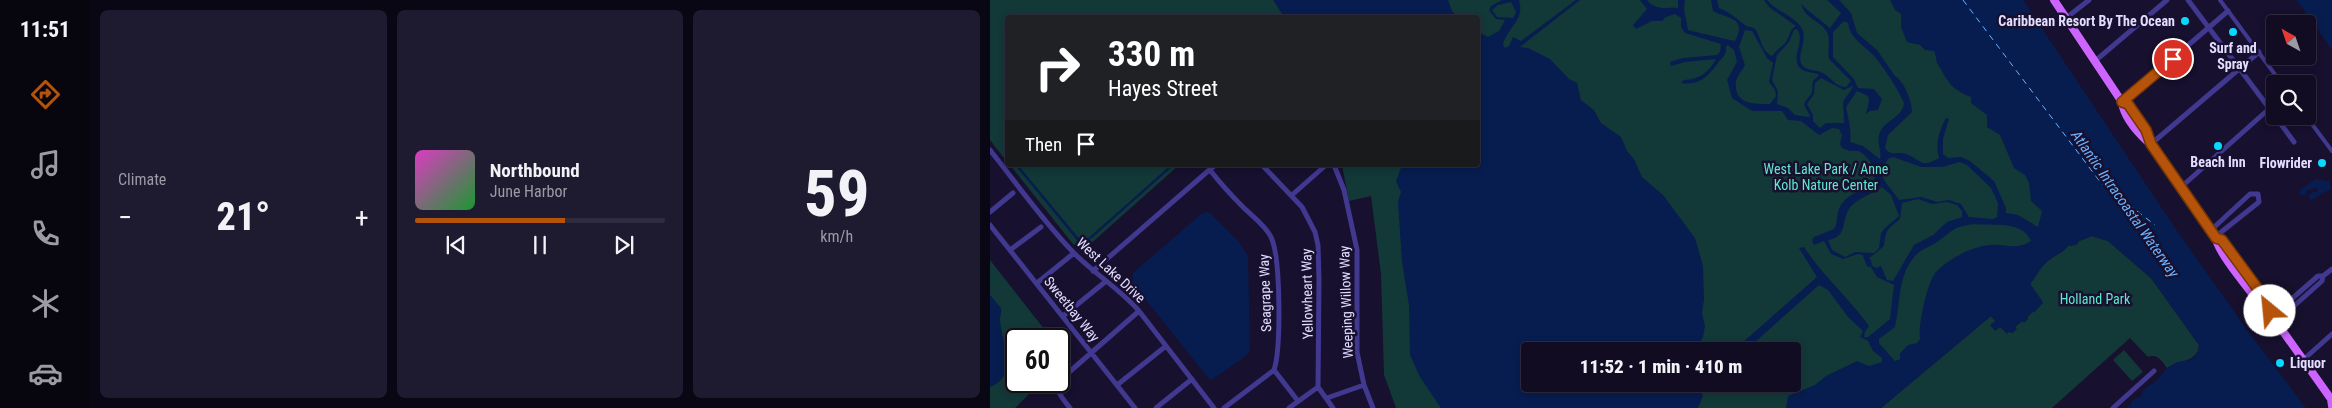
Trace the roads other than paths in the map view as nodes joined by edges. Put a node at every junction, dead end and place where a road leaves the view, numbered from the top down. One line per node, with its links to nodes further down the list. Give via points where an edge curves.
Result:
1 (2054, 0): 7 (main road)
2 (2089, 0): 7 (street)
3 (2167, 0): 10 (street)
4 (2188, 0): 8 (street)
5 (2220, 0): 6 (street)
6 (2228, 11): 8 (street); 9 (street)
7 (2066, 18): 10 (main road)
8 (2209, 27): 11 (street); 13 (street)
9 (2259, 52): 11 (street); 12 (street)
10 (2095, 61): 13 (main road)
11 (2239, 68): 14 (street); 19 (street)
12 (2276, 75)
13 (2122, 102): 19 (main road, via 2136,129)
14 (2266, 103)
15 (2266, 112): 27 (street)
16 (2282, 125): 18 (street)
17 (2313, 125): 21 (street)
18 (2294, 142)
19 (2151, 144): 27 (main road)
20 (990, 150): 37 (street, West Lake Drive)
21 (2332, 151)
22 (1213, 167): 26 (street)
23 (1266, 167): 29 (street, Yellowheart Way)
24 (1324, 167): 29 (street)
25 (1335, 167): 54 (street, Weeping Willow Way, via 1344,190 1357,250 1357,352)
26 (1210, 170): 39 (street); 49 (street, Seagrape Way, via 1271,237 1276,253 1278,284)
27 (2180, 188): 35 (main road)
28 (1014, 193): 32 (street)
29 (1292, 195): 55 (street, Yellowheart Way, via 1310,218 1318,245)
30 (2246, 200): 31 (street); 31 (street, via 2252,193 2258,194 2260,201); 35 (street)
31 (2252, 207): 35 (street)
32 (990, 212)
33 (990, 224): 36 (street, Sweetbay Way)
34 (1041, 226): 36 (street)
35 (2214, 235): 44 (main road, via 2222,240 2269,304)
36 (1010, 250): 41 (street, Sweetbay Way)
37 (1074, 254): 39 (street, West Lake Drive); 41 (street)
38 (2331, 269): 44 (street, via 2322,281)
39 (1094, 271): 40 (street, West Lake Drive)
40 (1105, 282): 42 (street, West Lake Drive, via 1128,298); 43 (street)
41 (1037, 283): 43 (street, Sweetbay Way)
42 (1139, 311): 46 (street, West Lake Drive); 47 (street)
43 (1063, 316): 47 (street, Sweetbay Way)
44 (2273, 316): 48 (main road)
45 (2332, 334): 48 (street)
46 (1166, 346): 52 (street, West Lake Drive); 53 (street)
47 (1091, 351): 50 (street); 53 (street, Sweetbay Way)
48 (2303, 360): 59 (main road)
49 (1274, 370): 58 (street); 64 (street)
50 (1070, 371)
51 (2154, 371): 68 (street)
52 (1192, 379): 62 (street); 63 (street, West Lake Drive)
53 (1117, 384): 61 (street, Sweetbay Way)
54 (1364, 385): 57 (street); 67 (street, Weeping Willow Way)
55 (1318, 387): 57 (street); 58 (street)
56 (1059, 393): 60 (street)
57 (1327, 398): 66 (street)
58 (1298, 401): 65 (street)
59 (2332, 401)
60 (1070, 408)
61 (1135, 408)
62 (1156, 408)
63 (1214, 408)
64 (1224, 408)
65 (1289, 408)
66 (1333, 408)
67 (1374, 408)
68 (2113, 408)

